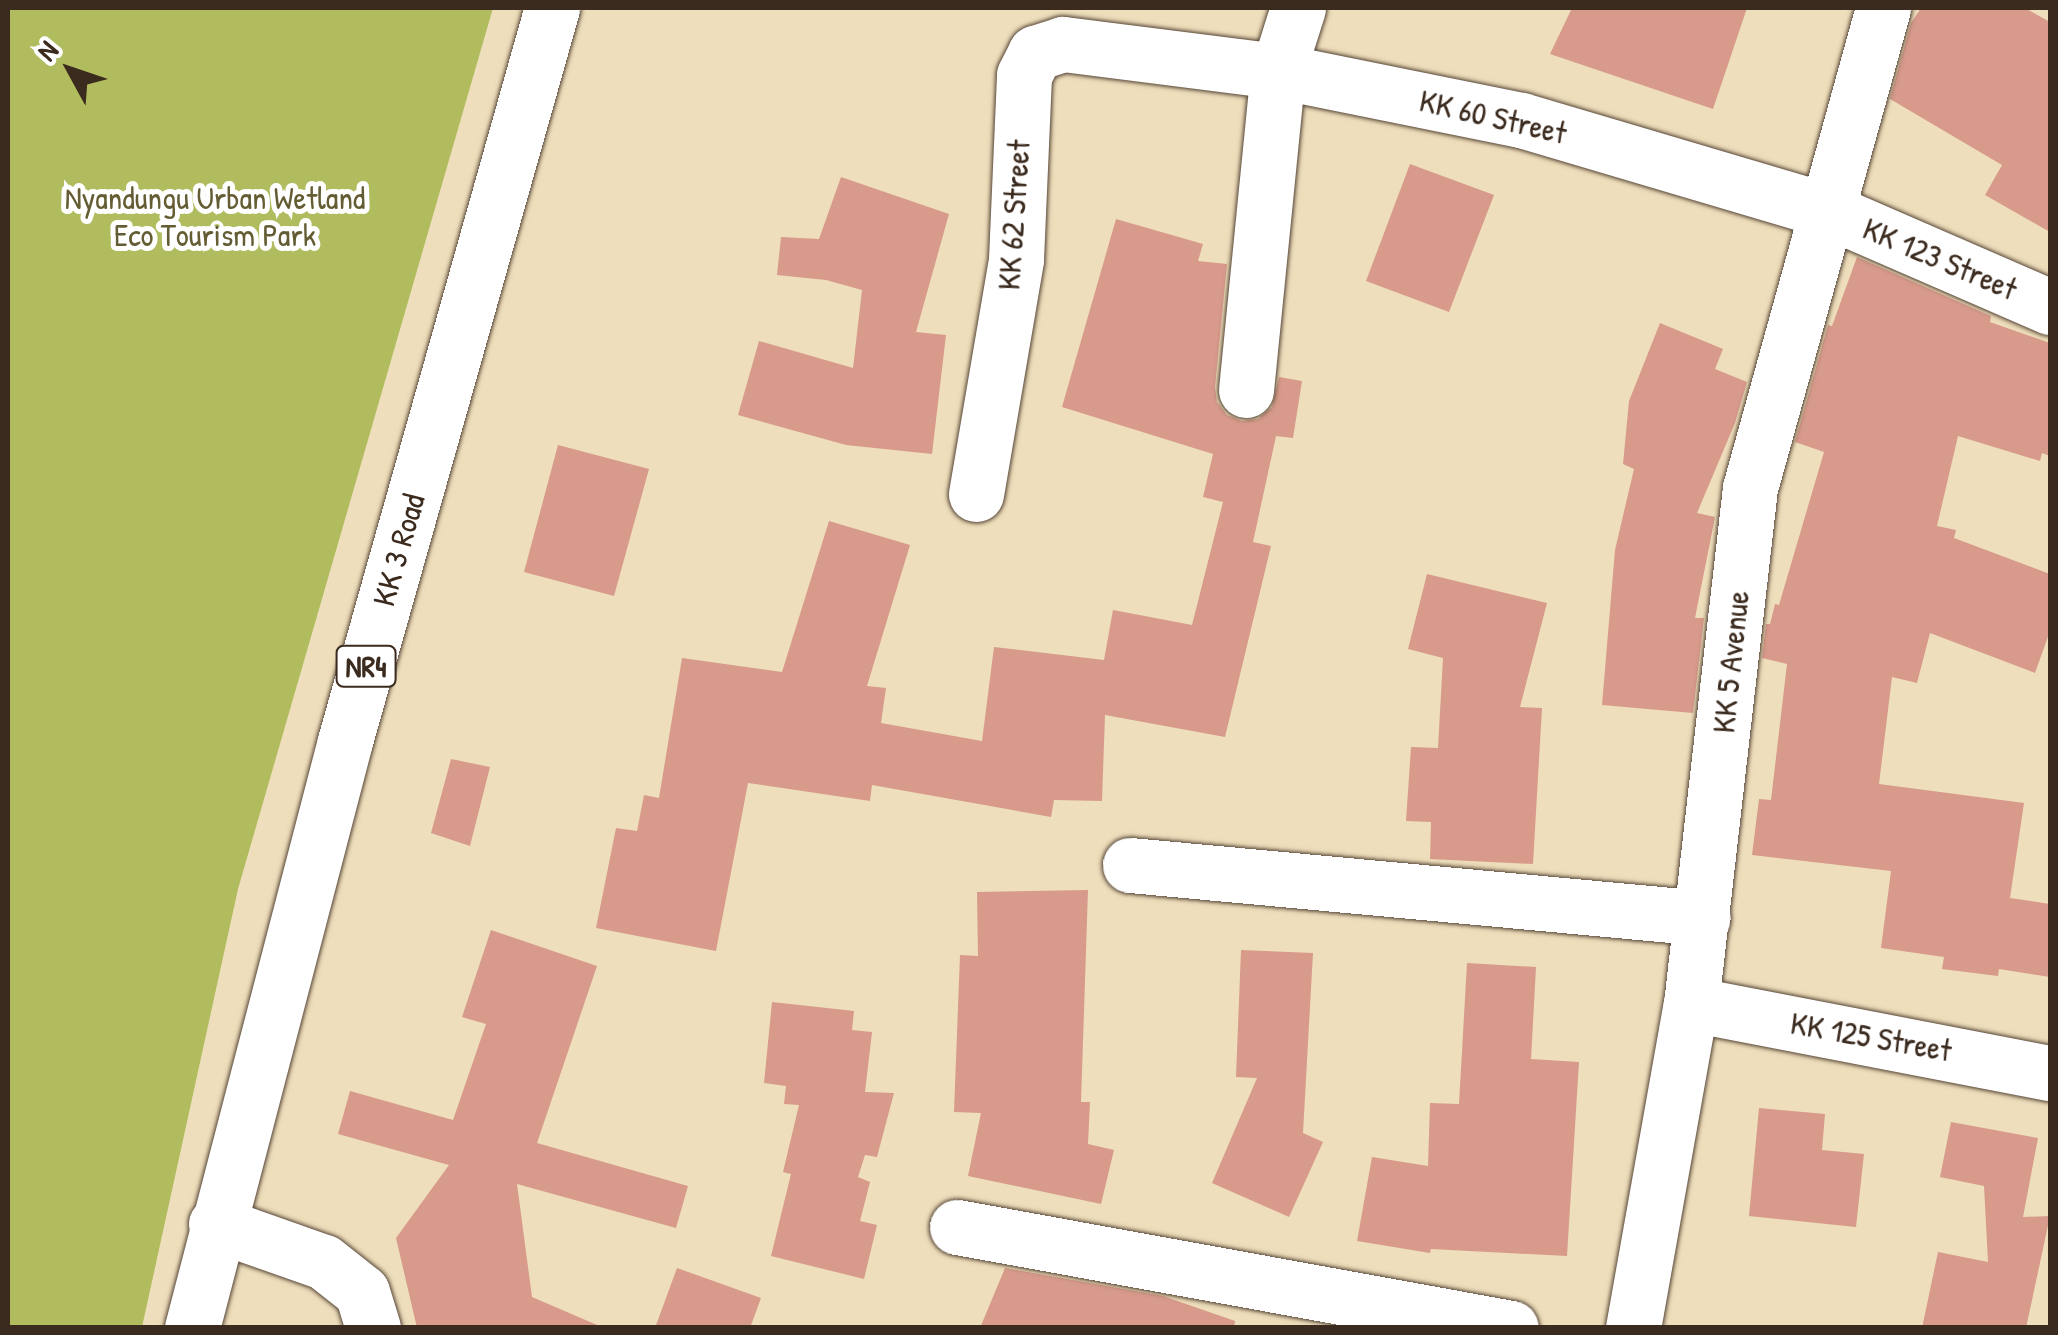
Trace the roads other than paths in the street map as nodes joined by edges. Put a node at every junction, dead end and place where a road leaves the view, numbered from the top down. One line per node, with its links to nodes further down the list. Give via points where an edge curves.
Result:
1 (552, 8): 14 (main road, KK 3 Road / NR4, via 344,741)
2 (1298, 8): 5 (main road)
3 (1883, 8): 6 (main road, KK 5 Avenue)
4 (1151, 55): 5 (main road, KK 60 Street); 9 (main road, KK 62 Street, via 1063,44 1035,53 1024,75 1016,260)
5 (1278, 71): 6 (main road, KK 60 Street, via 1521,120); 8 (main road)
6 (1829, 210): 7 (main road, KK 123 Street); 11 (main road, KK 5 Avenue, via 1750,488)
7 (2050, 307)
8 (1246, 390)
9 (976, 494)
10 (1130, 865): 11 (main road)
11 (1703, 918): 12 (main road, KK 5 Avenue)
12 (1691, 1004): 13 (main road, KK 125 Street); 19 (main road, KK 5 Avenue)
13 (2050, 1074)
14 (216, 1224): 16 (main road, KK 3 Road / NR4); 17 (main road, via 324,1262 362,1292)
15 (957, 1227): 18 (main road)
16 (192, 1328)
17 (373, 1328)
18 (1511, 1328)
19 (1633, 1328)

